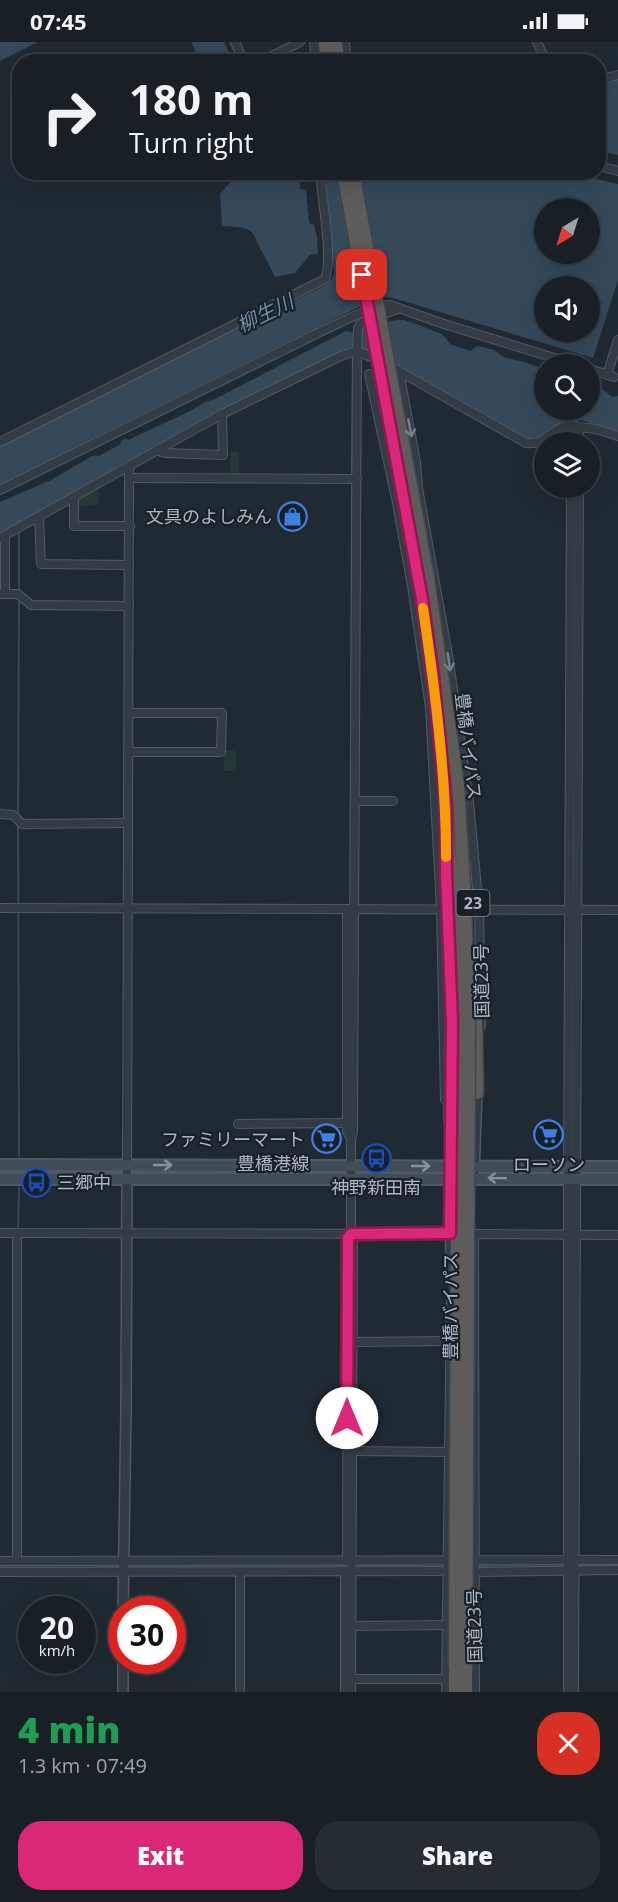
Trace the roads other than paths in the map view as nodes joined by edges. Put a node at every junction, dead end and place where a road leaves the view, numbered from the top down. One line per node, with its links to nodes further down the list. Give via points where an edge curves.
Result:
1 (300, 42): 2 (street)
2 (276, 54)
3 (322, 180): 19 (street, via 328,271 325,279)
4 (343, 180): 42 (highway, 豊橋バイパス / 23, bridge, via 422,599)
5 (354, 180): 39 (highway, 豊橋バイパス / 23, bridge, via 428,578)
6 (397, 309): 8 (street, via 361,323); 9 (street); 24 (street, via 385,305 351,318)
7 (618, 340): 11 (street, via 611,376)
8 (354, 351): 10 (street); 13 (street); 14 (street)
9 (542, 354)
10 (399, 371): 12 (street); 15 (street, via 526,443 538,443 561,427); 30 (street, 国道23号 / 23, one-way to 30)
11 (600, 372)
12 (369, 374): 13 (street); 31 (street)
13 (357, 375): 23 (street)
14 (222, 414): 20 (street); 20 (street, via 223,455)
15 (575, 426): 16 (street); 17 (street); 18 (street)
16 (574, 432)
17 (576, 432)
18 (618, 436)
19 (0, 442)
20 (158, 451): 21 (street)
21 (129, 466): 22 (street); 25 (street)
22 (130, 478): 23 (street); 28 (street)
23 (353, 479): 40 (street)
24 (0, 490)
25 (74, 498): 27 (street); 28 (street, via 74,526)
26 (575, 498): 50 (street)
27 (39, 517): 29 (street); 32 (street, via 41,564)
28 (130, 526): 32 (street)
29 (2, 537): 33 (street)
30 (428, 542): 31 (street); 36 (street, 国道23号 / 23, one-way to 36)
31 (405, 547): 37 (street)
32 (129, 565): 34 (street)
33 (2, 594): 34 (street, via 19,595 31,605)
34 (129, 606): 35 (street)
35 (129, 713): 38 (street); 38 (street, via 222,713 221,752)
36 (457, 721): 37 (street); 49 (street, 国道23号 / 23)
37 (431, 725): 48 (street)
38 (129, 753): 44 (street)
39 (458, 786): 52 (highway, 23, bridge, via 471,879); 107 (highway, 豊橋バイパス / 23, bridge, via 469,1027)
40 (356, 801): 41 (street); 47 (street)
41 (393, 801)
42 (446, 811): 53 (highway, 23, bridge, via 452,1021); 107 (highway, 豊橋バイパス / 23, bridge, via 458,999)
43 (0, 814): 44 (street, via 13,814 22,824)
44 (128, 823): 46 (street)
45 (0, 908): 46 (street)
46 (128, 908): 47 (street); 57 (street)
47 (351, 909): 48 (street); 54 (street)
48 (441, 909): 49 (street); 53 (street, via 444,1090)
49 (479, 909): 50 (street); 52 (street, 国道23号 / 23, via 482,1074)
50 (573, 910): 51 (street); 61 (street)
51 (618, 910)
52 (477, 1093): 60 (street)
53 (450, 1119): 59 (street)
54 (350, 1123): 55 (street); 58 (street)
55 (238, 1124)
56 (0, 1165): 57 (main road, 豊橋港線)
57 (126, 1165): 58 (main road, 豊橋港線, one-way to 58); 68 (street)
58 (351, 1166): 59 (main road, 豊橋港線, one-way to 59); 69 (street)
59 (450, 1166): 60 (main road, 豊橋港線); 63 (street)
60 (475, 1166): 61 (main road, 豊橋港線); 64 (street)
61 (572, 1167): 62 (main road, 豊橋港線); 66 (street)
62 (618, 1167)
63 (450, 1178): 64 (main road, 豊橋港線); 69 (main road, 豊橋港線); 73 (street)
64 (474, 1178): 66 (main road, 豊橋港線, one-way to 64); 75 (street, 国道23号)
65 (0, 1179): 68 (main road, 豊橋港線)
66 (572, 1179): 67 (main road, 豊橋港線); 76 (street)
67 (618, 1179)
68 (128, 1180): 69 (main road, 豊橋港線); 72 (street)
69 (351, 1180): 74 (street)
70 (0, 1233): 71 (street)
71 (17, 1233): 72 (street); 92 (street)
72 (127, 1233): 74 (street); 90 (street)
73 (450, 1233): 74 (street); 78 (street)
74 (351, 1234): 81 (street)
75 (474, 1234): 76 (street); 79 (street, 国道23号)
76 (572, 1235): 77 (street); 93 (street)
77 (618, 1235)
78 (452, 1288): 79 (street); 80 (street)
79 (474, 1288): 86 (street, 国道23号)
80 (450, 1341): 81 (street); 82 (street)
81 (351, 1344): 83 (street)
82 (449, 1452): 83 (street); 85 (street)
83 (351, 1453): 94 (street)
84 (427, 1560): 85 (street); 94 (street); 98 (street)
85 (449, 1560): 86 (street); 104 (street)
86 (474, 1560): 91 (street); 117 (street, 国道23号)
87 (598, 1560): 88 (street); 93 (street); 95 (street)
88 (618, 1560)
89 (0, 1561): 92 (street)
90 (125, 1561): 92 (street); 94 (street); 102 (street)
91 (495, 1565): 93 (street); 101 (street)
92 (14, 1566): 100 (street); 102 (street)
93 (571, 1566): 95 (street); 106 (street)
94 (350, 1567): 97 (street); 98 (street); 105 (street)
95 (598, 1570): 96 (street)
96 (618, 1570)
97 (240, 1571): 102 (street); 111 (street)
98 (427, 1571): 99 (street)
99 (440, 1571)
100 (0, 1572)
101 (482, 1572)
102 (124, 1573): 103 (street)
103 (123, 1596)
104 (448, 1625): 105 (street); 107 (street)
105 (348, 1626): 109 (street); 112 (street)
106 (571, 1660): 118 (street); 119 (street)
107 (456, 1673): 109 (street); 114 (street); 115 (highway, 豊橋バイパス / 23); 116 (highway, 豊橋バイパス / 23)
108 (123, 1674): 110 (street)
109 (351, 1679): 113 (street)
110 (123, 1692)
111 (240, 1692)
112 (345, 1692)
113 (351, 1692)
114 (446, 1692)
115 (454, 1692)
116 (466, 1692)
117 (475, 1692)
118 (568, 1692)
119 (574, 1692)

